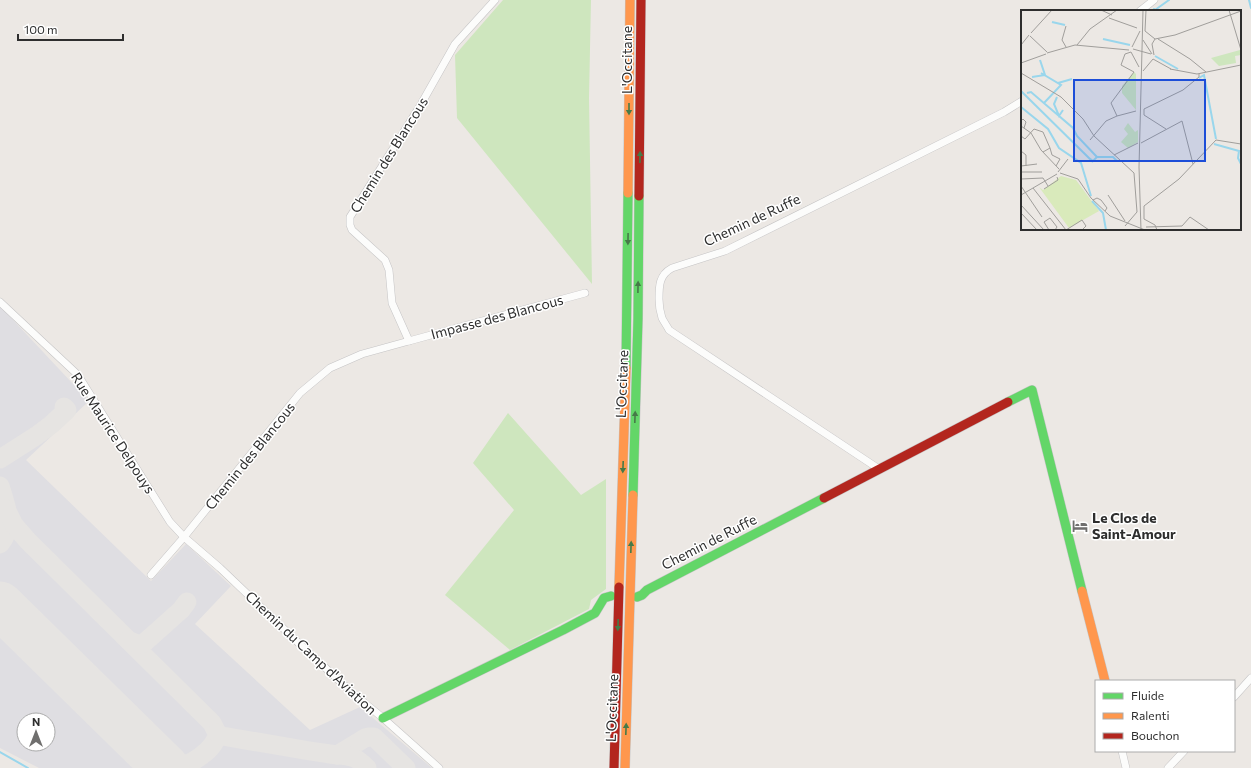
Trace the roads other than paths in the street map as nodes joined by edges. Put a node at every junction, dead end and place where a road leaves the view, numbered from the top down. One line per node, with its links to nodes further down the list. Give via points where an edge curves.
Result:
1 (495, 0): 11 (street, Chemin des Blancous, via 455,44 420,106 350,217 352,230 385,260 389,270 392,303)
2 (629, 0): 24 (main road, L'Occitane, one-way to 24, via 627,318)
3 (641, 0): 7 (main road, L'Occitane)
4 (645, 0): 7 (main road)
5 (1154, 0): 6 (street)
6 (1141, 10)
7 (641, 58): 25 (main road, L'Occitane, one-way to 7, via 638,318)
8 (1021, 103): 12 (street, Chemin de Ruffe, via 725,251 672,268 666,271 662,278 659,286 659,308 669,330)
9 (585, 293): 11 (street, Impasse des Blancous)
10 (0, 302): 13 (street, Rue Maurice Delpouys, via 78,375 170,522)
11 (409, 341): 13 (street, Chemin des Blancous, via 362,354 330,368 300,394)
12 (879, 469): 16 (main road, Chemin de Ruffe, via 653,586); 18 (main road, Chemin de Ruffe, via 1032,390)
13 (184, 537): 14 (street, Chemin des Blancous); 20 (street, Chemin du Camp d'Aviation)
14 (151, 575)
15 (611, 596): 20 (main road, via 604,598 595,613)
16 (637, 597)
17 (1251, 678): 19 (street)
18 (1105, 680)
19 (1235, 696)
20 (383, 718): 23 (street, Chemin du Camp d'Aviation)
21 (1122, 752): 26 (street)
22 (1183, 752): 27 (street)
23 (439, 768)
24 (614, 768)
25 (625, 768)
26 (1126, 768)
27 (1168, 768)

